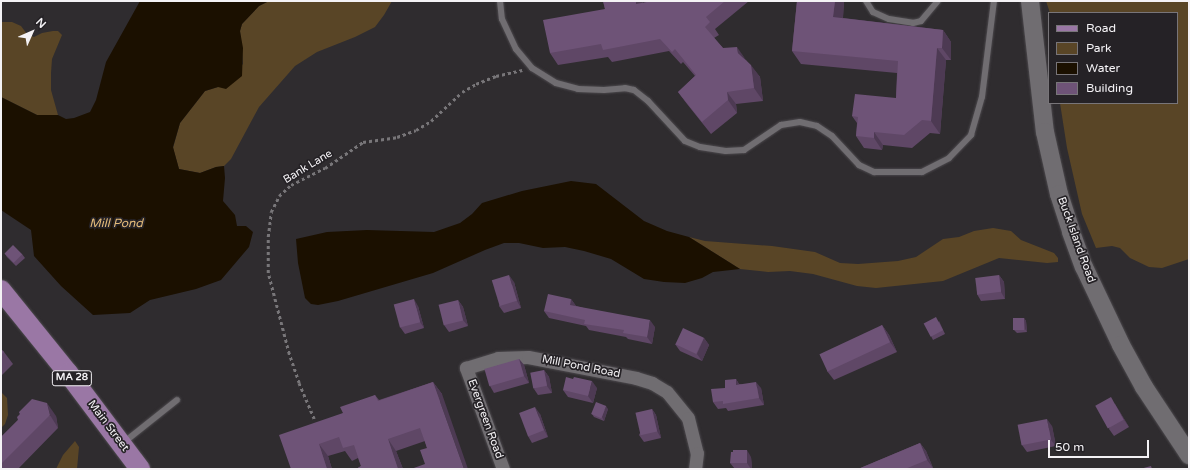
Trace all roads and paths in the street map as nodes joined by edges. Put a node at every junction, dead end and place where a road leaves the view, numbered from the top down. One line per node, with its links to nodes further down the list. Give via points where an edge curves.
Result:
1 (500, 1): 6 (lane, via 502,19 516,49)
2 (866, 1): 3 (lane, via 872,12 889,19 913,23 921,21)
3 (938, 1)
4 (994, 1): 6 (lane, via 982,97 971,135 949,158 922,172 874,172 859,165 832,136 817,126 800,122 781,125 744,150 726,151 700,147 685,141 648,101 634,90 578,89 556,83)
5 (1030, 1): 12 (main road, Buck Island Road, via 1045,132 1059,194 1071,232 1120,345)
6 (532, 68): 10 (path, Bank Lane, via 496,76 476,84 462,92 431,121 416,130 397,137 363,142 325,168 291,185 279,196 271,212 268,273 289,354)
7 (1, 290): 11 (main road, Main Street / MA 28)
8 (466, 368): 14 (street, Evergreen Road); 15 (street, Mill Pond Road, via 498,358 528,357 652,383 667,392 685,413 697,453)
9 (177, 400): 11 (lane)
10 (314, 419)
11 (122, 444): 13 (main road, Main Street / MA 28)
12 (1189, 455)
13 (140, 469)
14 (503, 469)
15 (695, 469)

